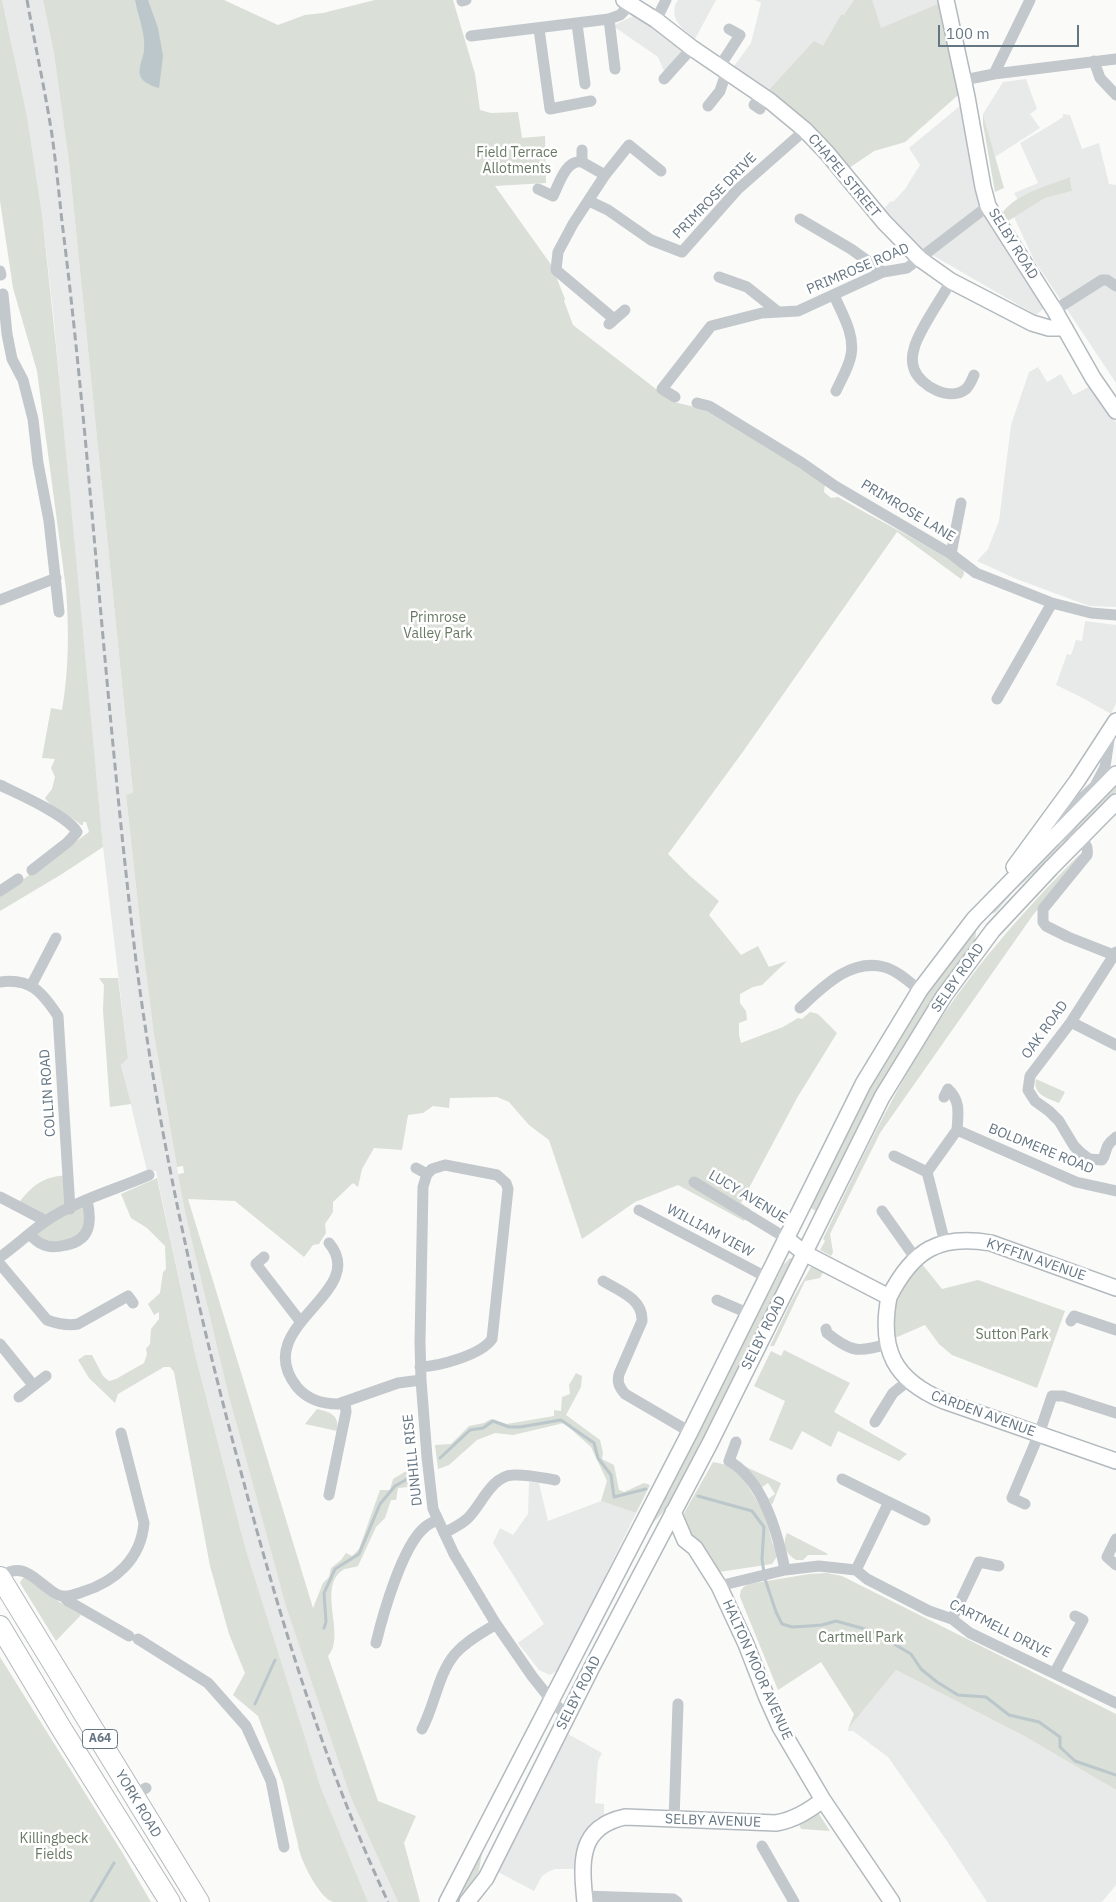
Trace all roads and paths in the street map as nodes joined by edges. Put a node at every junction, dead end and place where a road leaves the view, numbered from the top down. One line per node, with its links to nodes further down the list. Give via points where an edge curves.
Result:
1 (666, 0): 6 (street)
2 (946, 0): 18 (main road, SELBY ROAD)
3 (1030, 0): 16 (street)
4 (627, 2): 5 (street, via 620,16); 6 (main road, CHAPEL STREET)
5 (608, 19): 7 (street); 14 (street)
6 (656, 20): 11 (main road, CHAPEL STREET)
7 (577, 24): 8 (street); 19 (street)
8 (539, 29): 10 (street); 21 (street, via 550,109)
9 (729, 29): 15 (street, via 740,36)
10 (471, 36)
11 (692, 48): 15 (main road, CHAPEL STREET); 17 (street)
12 (1116, 58): 13 (street)
13 (1094, 61): 16 (street); 20 (street, via 1100,78)
14 (615, 68)
15 (725, 69): 22 (street, via 720,91); 23 (main road, CHAPEL STREET, via 761,102)
16 (994, 74): 18 (street)
17 (664, 79)
18 (964, 80): 28 (main road, SELBY ROAD)
19 (585, 84)
20 (1116, 95)
21 (591, 101)
22 (705, 106)
23 (805, 130): 27 (street, PRIMROSE DRIVE, via 738,190 682,252 651,240); 30 (main road, CHAPEL STREET)
24 (661, 171): 25 (street, via 629,145)
25 (605, 175): 26 (street, via 582,156 569,166 553,196); 27 (street)
26 (538, 189)
27 (589, 201): 39 (street, via 558,252 556,270 611,322)
28 (988, 206): 30 (street, PRIMROSE ROAD); 40 (main road, SELBY ROAD)
29 (800, 218): 32 (street)
30 (920, 259): 32 (street, PRIMROSE ROAD, via 907,268); 35 (main road, CHAPEL STREET)
31 (0, 271): 33 (street)
32 (883, 272): 38 (street, PRIMROSE ROAD)
33 (1, 275)
34 (720, 277): 41 (street, via 747,287)
35 (951, 281): 42 (main road, CHAPEL STREET, via 1032,323); 45 (street, via 914,348 914,368 935,390 950,393 966,389)
36 (1116, 286): 40 (street, via 1102,280)
37 (3, 294): 43 (street)
38 (834, 296): 41 (street, PRIMROSE ROAD, via 798,311); 46 (street, via 850,333 852,348)
39 (625, 310)
40 (1054, 310): 42 (main road, SELBY ROAD)
41 (778, 311): 47 (street, PRIMROSE ROAD, via 711,326 662,390)
42 (1065, 328): 49 (main road, SELBY ROAD)
43 (12, 359): 44 (street); 52 (street, via 23,380 33,419)
44 (0, 363)
45 (974, 375)
46 (836, 391)
47 (676, 397)
48 (697, 403): 51 (street, PRIMROSE LANE, via 709,406 835,486)
49 (1116, 411)
50 (961, 502): 51 (street)
51 (951, 554): 54 (street, PRIMROSE LANE, via 976,573)
52 (56, 578): 53 (street); 55 (street)
53 (0, 600)
54 (1052, 603): 56 (street, PRIMROSE LANE); 57 (street)
55 (59, 612)
56 (1116, 616)
57 (997, 699)
58 (1114, 725): 60 (street, via 1105,767); 69 (main road, SELBY ROAD, via 1077,781)
59 (1116, 773): 60 (street); 64 (main road, SELBY ROAD)
60 (1097, 781): 68 (street, via 1029,854)
61 (0, 784): 65 (street, via 80,831)
62 (1116, 802): 63 (main road, SELBY ROAD)
63 (1082, 837): 64 (street, via 1075,832 1064,834); 71 (street, via 1087,856 1043,909 1043,922 1068,937); 98 (main road, SELBY ROAD, via 993,930 944,996 882,1096)
64 (1035, 856): 68 (main road, SELBY ROAD)
65 (32, 870)
66 (18, 880): 67 (street)
67 (0, 891)
68 (998, 894): 69 (main road, SELBY ROAD)
69 (978, 914): 74 (main road, SELBY ROAD)
70 (56, 938): 73 (street)
71 (1115, 954): 76 (street, OAK ROAD)
72 (0, 982): 73 (street, via 19,981)
73 (31, 986): 90 (street, COLLIN ROAD, via 43,994 58,1016)
74 (920, 990): 75 (street, via 885,967 868,966 848,970); 95 (main road, SELBY ROAD, via 863,1084)
75 (800, 1008)
76 (1071, 1022): 77 (street); 80 (street, OAK ROAD, via 1030,1076 1030,1096 1059,1121 1074,1146 1089,1159 1102,1160 1110,1142)
77 (1116, 1045)
78 (944, 1097): 79 (street, via 948,1089 955,1096)
79 (957, 1130): 83 (street); 87 (street, BOLDMERE ROAD, via 1076,1182)
80 (1116, 1138)
81 (894, 1156): 83 (street)
82 (416, 1168): 84 (street)
83 (927, 1172): 96 (street)
84 (427, 1174): 116 (street, DUNHILL RISE, via 423,1187); 116 (street, via 444,1165 497,1175 508,1189 492,1339 483,1348 442,1364)
85 (149, 1175): 89 (street)
86 (694, 1182): 95 (street, LUCY AVENUE)
87 (1116, 1191)
88 (0, 1197): 93 (street)
89 (88, 1200): 90 (street); 94 (street, via 91,1216 87,1233 76,1243 58,1247 43,1245)
90 (70, 1209): 93 (street)
91 (638, 1210): 103 (street, WILLIAM VIEW)
92 (882, 1211): 101 (street)
93 (46, 1221): 94 (street)
94 (30, 1235): 99 (street)
95 (786, 1238): 98 (main road); 103 (main road, SELBY ROAD)
96 (945, 1242): 101 (main road, KYFFIN AVENUE); 105 (main road, KYFFIN AVENUE, via 973,1240 991,1243)
97 (329, 1243): 111 (street, via 337,1256 335,1279 328,1292)
98 (804, 1253): 106 (main road); 135 (main road, SELBY ROAD)
99 (0, 1257)
100 (264, 1257): 111 (street, via 256,1264)
101 (916, 1258): 106 (main road, KYFFIN AVENUE)
102 (0, 1264): 108 (street, via 47,1320 78,1324 128,1296)
103 (768, 1278): 109 (main road, SELBY ROAD)
104 (603, 1282): 125 (street, via 636,1301 642,1314 642,1321 619,1374 620,1388 624,1394)
105 (1116, 1288)
106 (889, 1297): 115 (main road, CARDEN AVENUE)
107 (716, 1300): 109 (street)
108 (133, 1303)
109 (750, 1314): 125 (main road, SELBY ROAD)
110 (1071, 1321): 113 (street, via 1074,1316)
111 (300, 1322): 122 (street, via 288,1347 287,1363 292,1378 301,1391 314,1400 330,1404)
112 (826, 1329): 115 (street, via 841,1345 856,1350)
113 (1116, 1330)
114 (0, 1344): 120 (street)
115 (887, 1344): 119 (main road, CARDEN AVENUE, via 896,1365)
116 (420, 1367): 118 (street, DUNHILL RISE)
117 (46, 1376): 120 (street)
118 (421, 1380): 122 (street, via 398,1383); 136 (street, DUNHILL RISE, via 431,1493)
119 (908, 1381): 124 (street, via 880,1403); 127 (main road, CARDEN AVENUE, via 944,1402)
120 (33, 1385): 121 (street)
121 (19, 1397)
122 (345, 1402): 132 (street, via 346,1412)
123 (1116, 1413): 127 (street, via 1063,1396 1052,1396)
124 (875, 1422)
125 (690, 1432): 155 (main road, SELBY ROAD)
126 (121, 1433): 148 (street, via 141,1508 143,1538 124,1569 96,1587)
127 (1039, 1434): 129 (main road, CARDEN AVENUE); 134 (street, via 1012,1498)
128 (736, 1442): 144 (street, via 729,1461 751,1480 761,1497)
129 (1116, 1462)
130 (842, 1479): 133 (street)
131 (555, 1480): 138 (street, via 513,1475 500,1479 467,1518)
132 (329, 1495)
133 (889, 1502): 137 (street); 145 (street)
134 (1025, 1504)
135 (673, 1512): 139 (main road, HALTON MOOR AVENUE); 141 (main road, SELBY ROAD)
136 (437, 1520): 138 (street, DUNHILL RISE); 153 (street, via 418,1535 400,1568)
137 (925, 1520)
138 (444, 1533): 151 (street, DUNHILL RISE)
139 (685, 1540): 141 (main road); 147 (main road, HALTON MOOR AVENUE, via 695,1548)
140 (1116, 1540): 142 (street)
141 (656, 1544): 158 (main road, SELBY ROAD)
142 (1108, 1561)
143 (998, 1566): 149 (street, via 980,1560)
144 (786, 1570): 145 (street, CARTMELL DRIVE, via 819,1566); 147 (street, CARTMELL DRIVE)
145 (856, 1570): 149 (street, CARTMELL DRIVE, via 929,1611)
146 (0, 1577): 148 (street, via 9,1570 21,1569 55,1594); 166 (highway, YORK ROAD / A64, via 90,1723 140,1792)
147 (719, 1586): 160 (main road, HALTON MOOR AVENUE, via 780,1727)
148 (63, 1596): 163 (street, via 208,1683 246,1726 271,1781)
149 (952, 1619): 154 (street, CARTMELL DRIVE, via 970,1633)
150 (1082, 1620): 154 (street)
151 (496, 1624): 155 (street, DUNHILL RISE); 159 (street, via 454,1654)
152 (0, 1626): 165 (highway, YORK ROAD / A64)
153 (376, 1643)
154 (1055, 1672): 156 (street, CARTMELL DRIVE)
155 (551, 1700): 158 (street, DUNHILL RISE); 167 (main road, SELBY ROAD)
156 (1116, 1703)
157 (678, 1704): 161 (street)
158 (568, 1716): 168 (main road, SELBY ROAD, via 486,1878)
159 (422, 1728)
160 (823, 1800): 161 (main road, SELBY AVENUE, via 801,1815 776,1823); 171 (main road, HALTON MOOR AVENUE)
161 (674, 1820): 164 (main road, SELBY AVENUE, via 625,1817 599,1827 589,1838 584,1851)
162 (762, 1846): 170 (street)
163 (284, 1847)
164 (585, 1899): 169 (street, via 673,1899)
165 (170, 1902)
166 (199, 1902)
167 (447, 1902)
168 (467, 1902)
169 (677, 1902)
170 (794, 1902)
171 (892, 1902)

